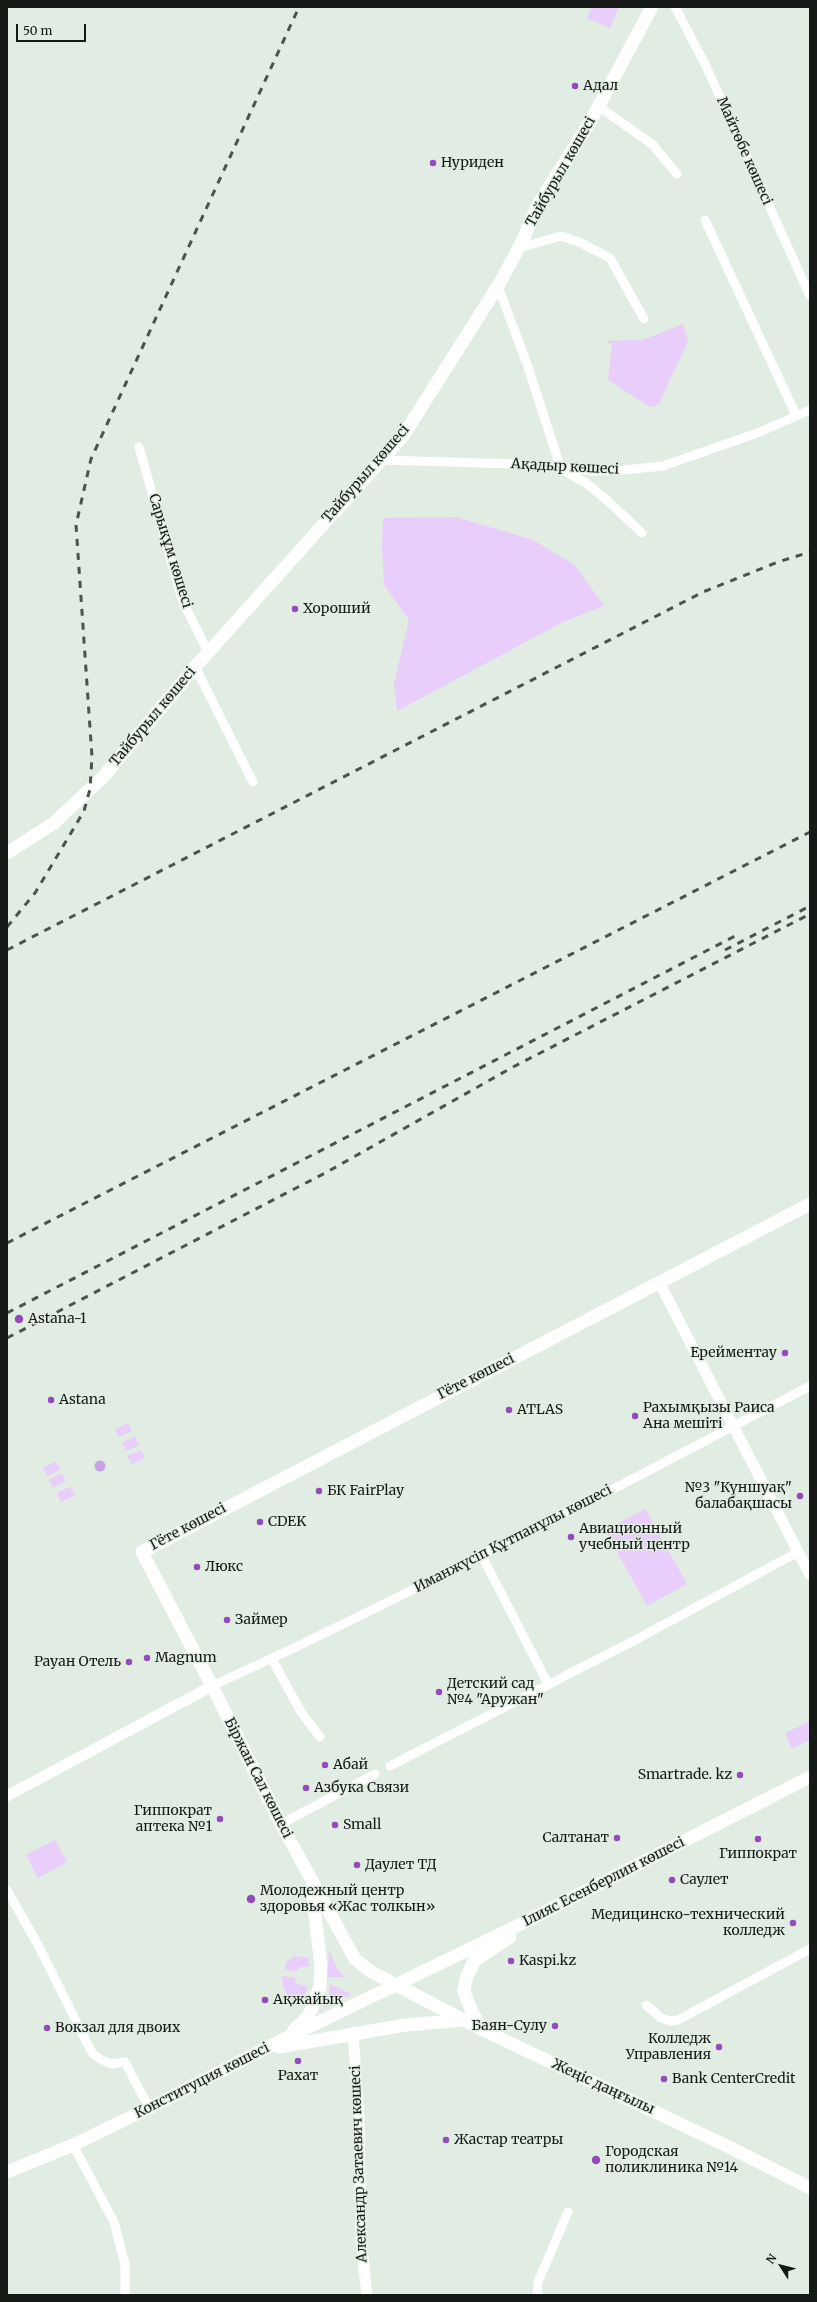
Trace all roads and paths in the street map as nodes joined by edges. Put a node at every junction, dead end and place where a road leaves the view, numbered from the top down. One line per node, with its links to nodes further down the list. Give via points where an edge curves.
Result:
1 (652, 7): 3 (main road, Тайбурыл көшесі)
2 (675, 7): 8 (street, Майтөбе көшесі, via 706,64)
3 (598, 106): 4 (street, via 652,144); 6 (main road, Тайбурыл көшесі, via 536,208)
4 (677, 174)
5 (705, 220): 11 (street)
6 (519, 248): 7 (main road, Тайбурыл көшесі); 9 (street, via 561,236 610,258)
7 (498, 286): 13 (main road, Тайбурыл көшесі, via 403,436); 14 (street)
8 (810, 296)
9 (644, 319)
10 (810, 410): 11 (street, Ақадыр көшесі)
11 (796, 415): 14 (street, Ақадыр көшесі, via 760,432 663,466 595,472)
12 (139, 447): 16 (street, Сарықұм көшесі, via 182,600)
13 (382, 460): 14 (street, Ақадыр көшесі, via 515,464); 16 (main road, Тайбурыл көшесі)
14 (561, 469): 15 (street, via 586,483)
15 (642, 533)
16 (208, 652): 17 (main road, Тайбурыл көшесі)
17 (195, 667): 18 (street); 19 (main road, Тайбурыл көшесі, via 104,776 54,823)
18 (253, 782)
19 (7, 852)
20 (810, 1204): 21 (main road, Гёте көшесі)
21 (658, 1282): 23 (street); 24 (main road, Гёте көшесі)
22 (810, 1386): 23 (street, Иманжүсіп Құтпанұлы көшесі)
23 (734, 1426): 25 (street); 26 (street, Иманжүсіп Құтпанұлы көшесі)
24 (142, 1552): 30 (main road, Біржан Сал көшесі)
25 (798, 1552): 27 (street); 29 (street)
26 (481, 1554): 28 (street, Иманжүсіп Құтпанұлы көшесі); 29 (street)
27 (810, 1575)
28 (272, 1659): 30 (street, Иманжүсіп Құтпанұлы көшесі); 31 (street, via 301,1712)
29 (548, 1684): 32 (street)
30 (212, 1686): 35 (street); 36 (main road, Біржан Сал көшесі)
31 (320, 1737)
32 (390, 1766)
33 (375, 1774): 36 (street)
34 (810, 1777): 39 (main road, Ілияс Есенберлин көшесі)
35 (7, 1796)
36 (281, 1824): 37 (main road, Біржан Сал көшесі)
37 (311, 1879): 41 (main road, Біржан Сал көшесі, via 355,1959); 46 (main road, via 321,1967 320,1987 309,2015)
38 (7, 1890): 48 (street, via 38,1945 92,2053 111,2064 125,2062)
39 (539, 1915): 41 (main road, Ілияс Есенберлин көшесі); 44 (main road, via 474,1961 464,1991 472,2012)
40 (810, 1949): 42 (street, via 678,2020 661,2018)
41 (396, 1985): 43 (main road, Жеңіс даңғылы); 46 (main road, Конституция көшесі)
42 (646, 2005)
43 (463, 2020): 44 (main road, Жеңіс даңғылы); 45 (main road)
44 (483, 2030): 51 (main road, Жеңіс даңғылы)
45 (353, 2033): 47 (main road); 54 (street, Александр Затаевич көшесі, via 359,2118 361,2240)
46 (282, 2040): 47 (main road, Конституция көшесі)
47 (266, 2049): 48 (main road, Конституция көшесі)
48 (149, 2108): 49 (main road, Конституция көшесі)
49 (73, 2145): 50 (main road, Конституция көшесі); 53 (street, via 114,2222 125,2264)
50 (7, 2172)
51 (810, 2188)
52 (568, 2212): 55 (street, via 538,2282)
53 (124, 2295)
54 (366, 2295)
55 (537, 2295)

